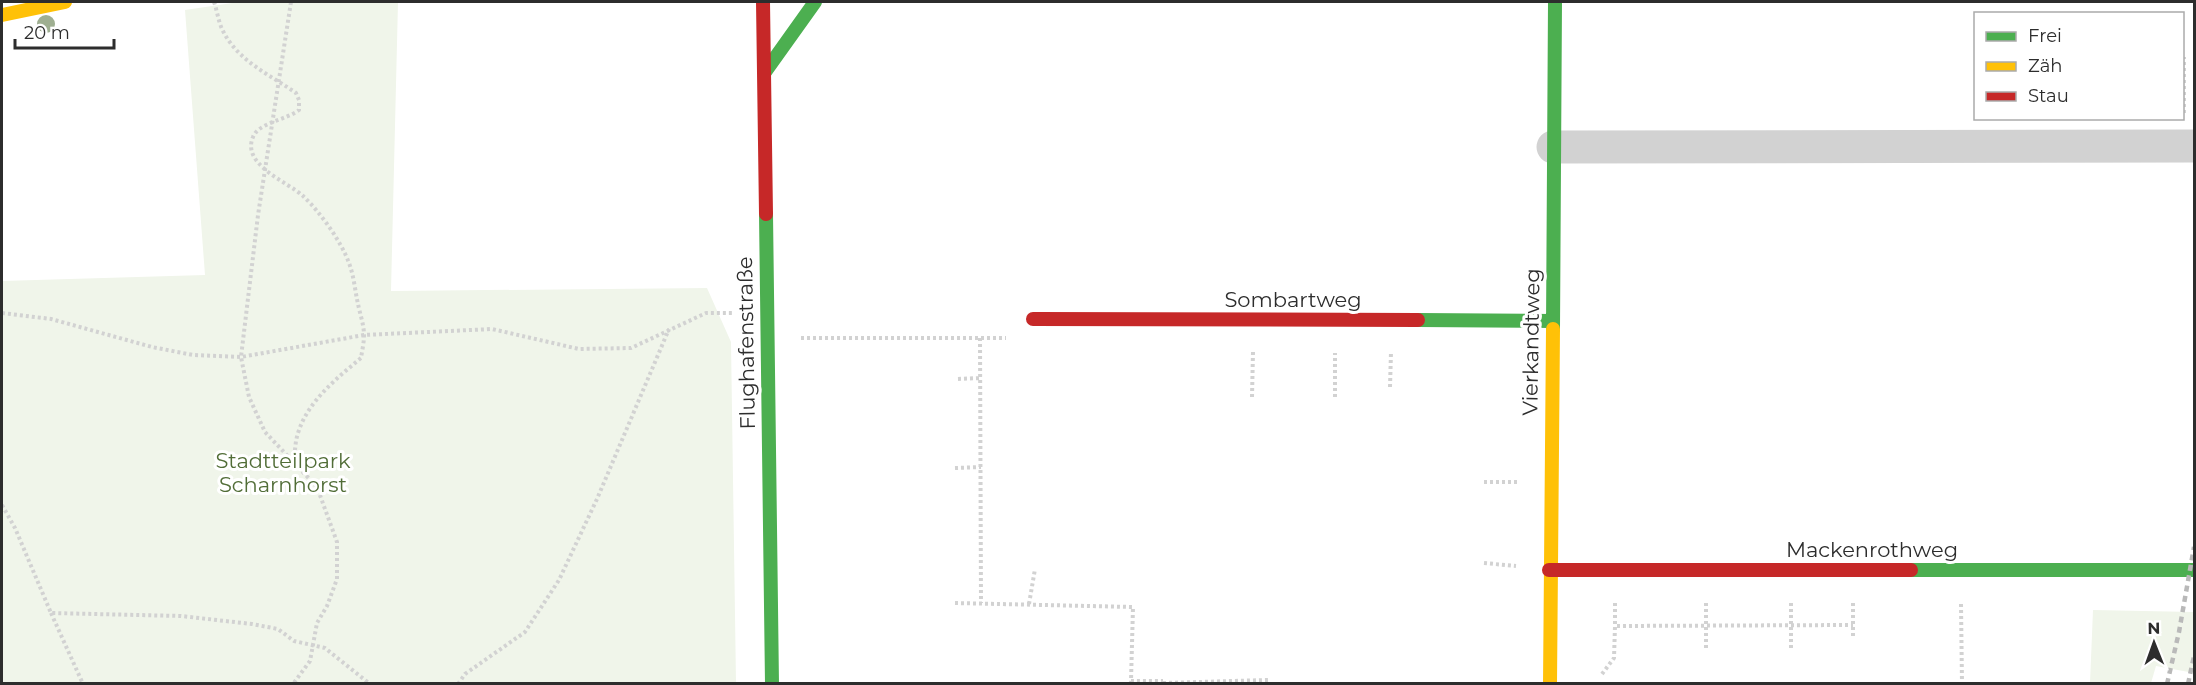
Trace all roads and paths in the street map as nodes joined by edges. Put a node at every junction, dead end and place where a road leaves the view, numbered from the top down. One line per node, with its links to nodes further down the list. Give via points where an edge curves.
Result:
1 (65, 2): 7 (street)
2 (214, 2): 10 (path, via 222,27 239,54)
3 (291, 2): 10 (path)
4 (763, 2): 9 (street, Flughafenstraße)
5 (815, 2): 9 (street)
6 (1555, 2): 13 (street, Vierkandtweg)
7 (2, 15)
8 (2184, 57): 11 (path)
9 (765, 72): 62 (street, Flughafenstraße)
10 (279, 82): 12 (path); 12 (path, via 296,93 299,110)
11 (2184, 115)
12 (273, 122): 15 (path); 15 (path, via 257,130 252,139 256,160)
13 (1553, 147): 14 (street); 21 (street, Vierkandtweg)
14 (2194, 147)
15 (266, 171): 23 (path, via 301,194 336,240 349,263); 27 (path)
16 (2, 313): 27 (path, via 51,319 193,356)
17 (739, 313): 22 (path, via 706,313)
18 (1033, 319): 19 (street, Sombartweg)
19 (1254, 320): 20 (street, Sombartweg); 30 (path)
20 (1336, 320): 21 (street, Sombartweg); 31 (path)
21 (1553, 321): 37 (street, Vierkandtweg)
22 (669, 329): 23 (path, via 631,348 589,349 492,329); 47 (path, via 569,560)
23 (364, 335): 27 (path); 32 (path, via 361,358 313,404 298,433)
24 (799, 338): 25 (path)
25 (980, 338): 26 (path); 28 (path)
26 (1013, 339)
27 (241, 357): 32 (path, via 249,396 266,432)
28 (980, 378): 29 (path); 33 (path)
29 (958, 379)
30 (1252, 397)
31 (1335, 397)
32 (294, 462): 53 (path, via 317,487 337,542 337,579)
33 (981, 467): 34 (path); 44 (path)
34 (955, 468)
35 (2, 505): 46 (path)
36 (1035, 569): 45 (path)
37 (1549, 570): 38 (street, Mackenrothweg); 64 (street, Vierkandtweg)
38 (1961, 570): 39 (street, Mackenrothweg); 65 (path)
39 (2194, 570)
40 (1791, 599): 49 (path)
41 (1853, 599): 50 (path)
42 (1706, 600): 51 (path)
43 (955, 603): 44 (path)
44 (981, 603): 45 (path)
45 (1029, 604): 57 (path, via 1133,607 1131,681)
46 (51, 614): 53 (path, via 217,620 278,629 294,641); 58 (path)
47 (534, 619): 48 (path); 61 (path, via 525,632 465,674)
48 (541, 623)
49 (1791, 625): 50 (path); 51 (path); 55 (path)
50 (1853, 625): 52 (path)
51 (1706, 626): 54 (path); 56 (path, via 1616,626 1614,658)
52 (1853, 638)
53 (312, 644): 59 (path, via 310,661); 60 (path, via 325,648)
54 (1706, 648)
55 (1791, 648)
56 (1602, 674)
57 (1163, 682): 63 (path, via 1268,680)
58 (83, 684)
59 (293, 684)
60 (370, 684)
61 (458, 684)
62 (772, 684)
63 (1268, 684)
64 (1550, 684)
65 (1962, 684)

